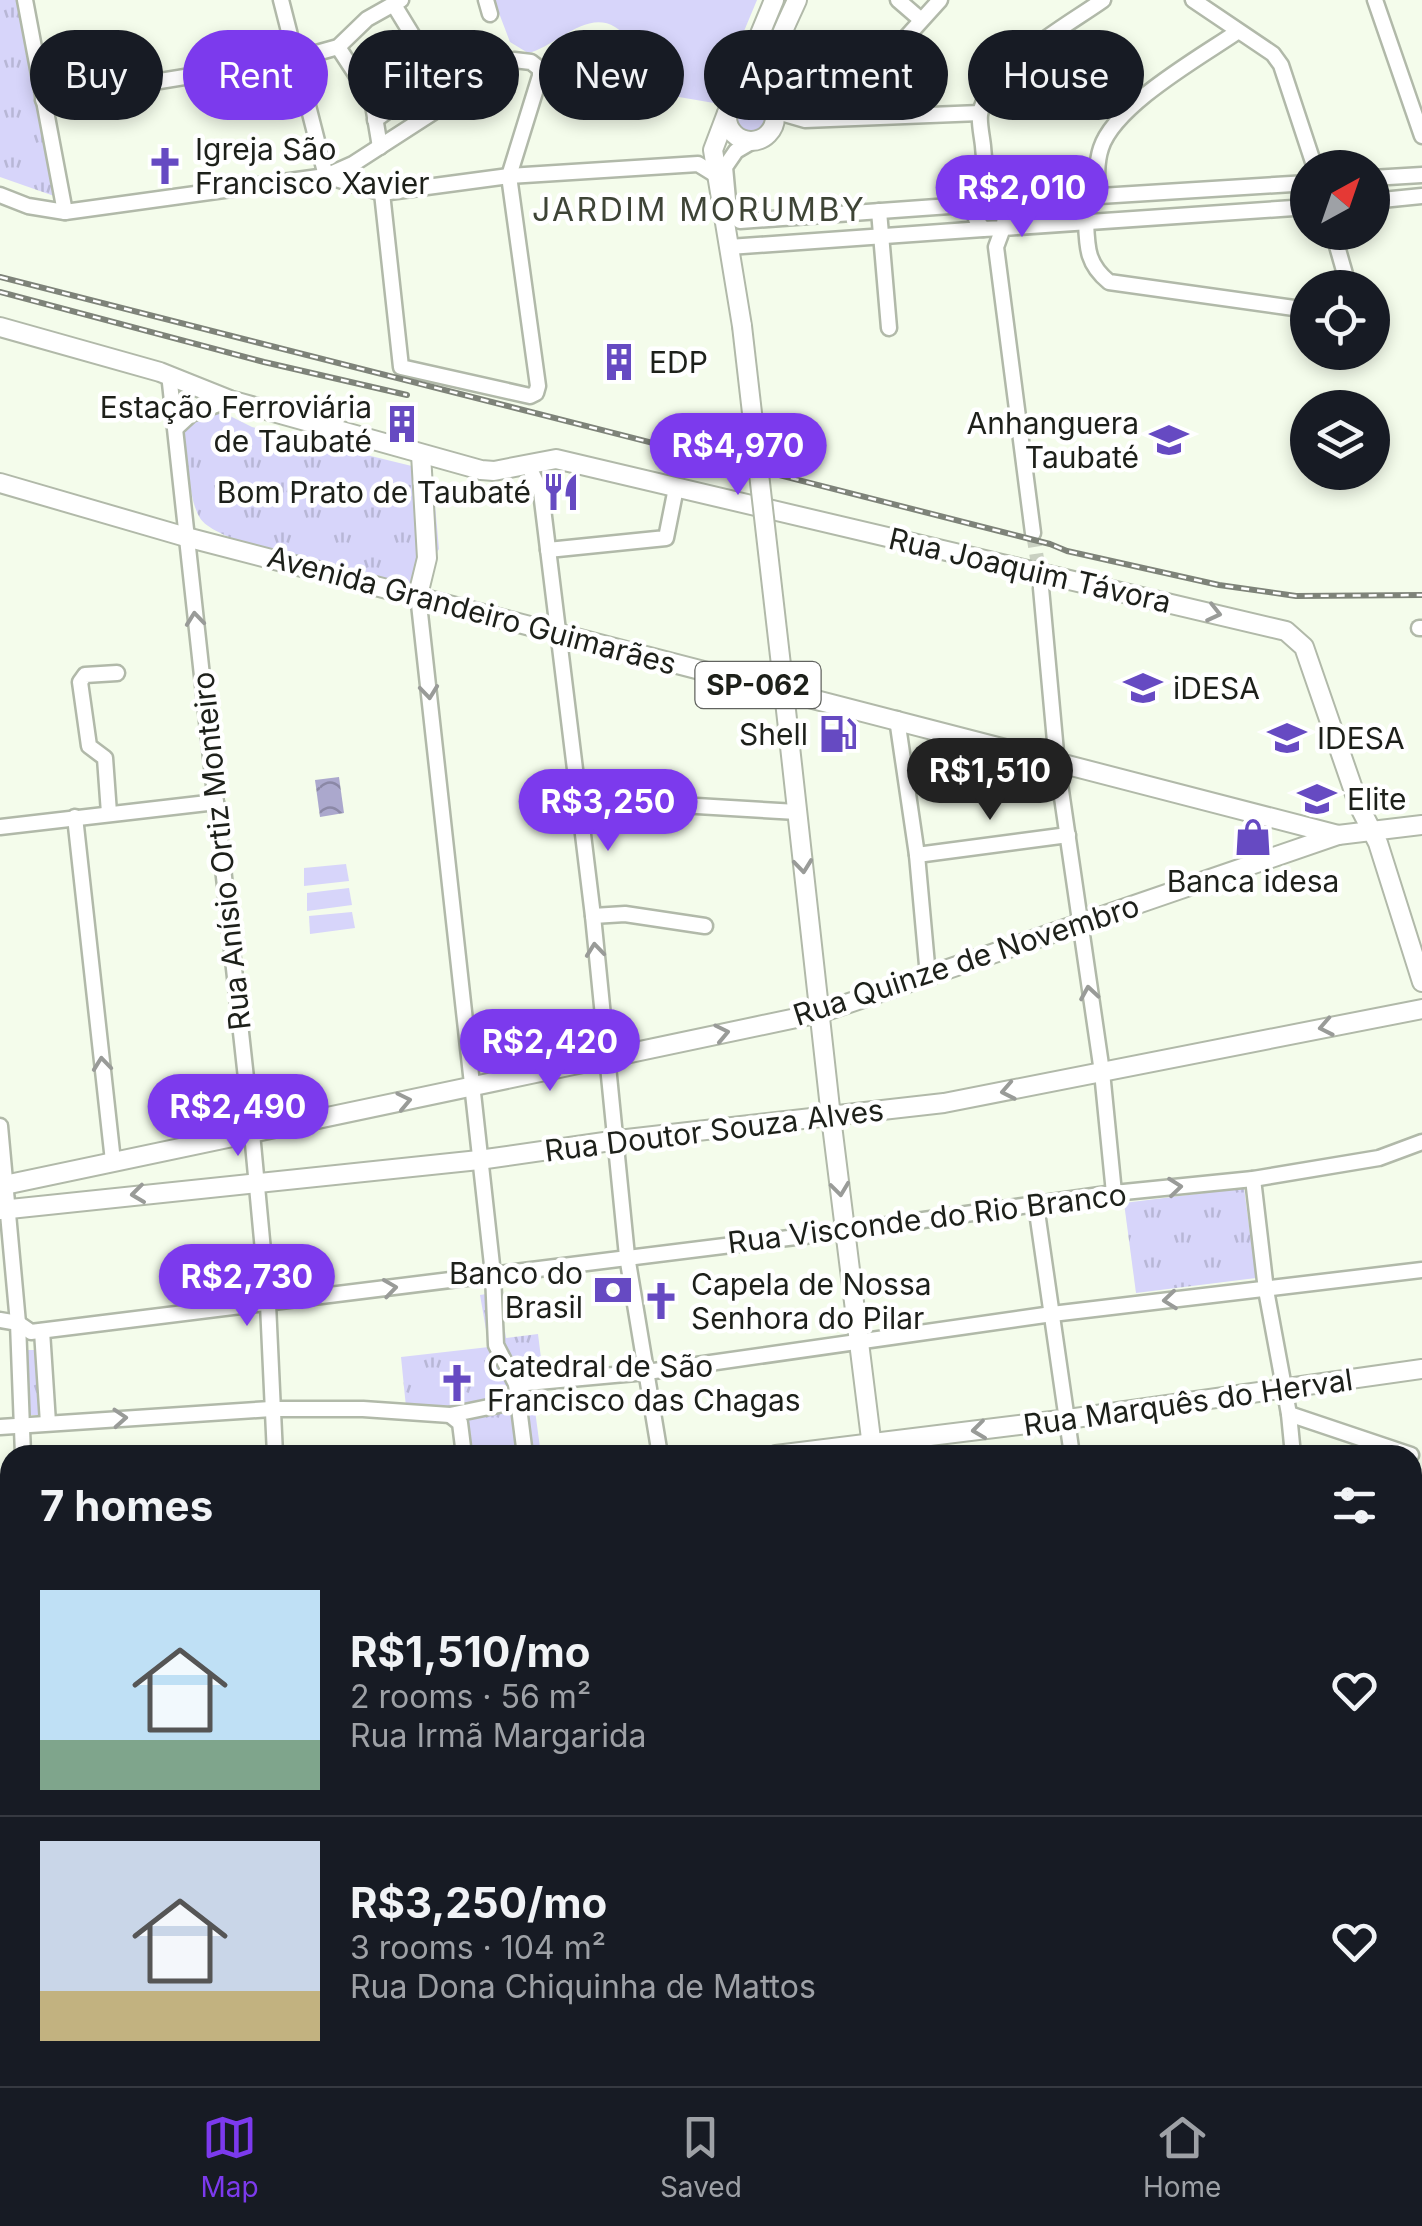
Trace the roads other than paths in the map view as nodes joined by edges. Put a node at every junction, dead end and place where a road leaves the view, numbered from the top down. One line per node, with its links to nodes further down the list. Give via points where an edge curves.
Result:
1 (26, 0): 14 (street)
2 (281, 0): 15 (street)
3 (362, 0): 12 (street)
4 (774, 0): 17 (main road)
5 (796, 0): 18 (main road)
6 (898, 0): 13 (street)
7 (940, 0): 13 (street)
8 (1103, 0): 20 (street)
9 (1193, 0): 21 (street)
10 (1375, 0): 34 (street)
11 (398, 3): 12 (street); 16 (street)
12 (374, 10): 22 (street)
13 (920, 19): 19 (street)
14 (31, 30)
15 (288, 30)
16 (413, 30)
17 (762, 30)
18 (784, 30)
19 (910, 30)
20 (1061, 30)
21 (1237, 32): 38 (street, via 1281,65); 48 (street, via 1124,112 1101,147)
22 (338, 47): 23 (street); 25 (street)
23 (328, 50)
24 (519, 60): 42 (street, via 540,69)
25 (348, 62)
26 (47, 120): 55 (street)
27 (311, 120): 41 (street)
28 (375, 120): 36 (street)
29 (422, 120): 36 (street)
30 (724, 120): 37 (main road)
31 (731, 120): 35 (main road, via 733,133)
32 (772, 120): 35 (main road, via 771,131)
33 (981, 120): 51 (street, via 986,178)
34 (1422, 136)
35 (753, 141): 54 (street, via 724,167 729,211 740,221)
36 (380, 147): 41 (street)
37 (713, 150): 39 (street); 43 (main road)
38 (1309, 150)
39 (698, 164): 42 (street); 43 (street)
40 (1422, 174): 44 (street)
41 (326, 176): 46 (street); 55 (street)
42 (508, 176): 46 (street); 46 (street, via 536,368 536,393 530,396 401,366)
43 (718, 177): 60 (main road)
44 (1390, 177)
45 (1290, 184): 48 (street)
46 (382, 193)
47 (0, 195): 55 (street)
48 (1098, 195): 51 (street)
49 (1422, 196): 50 (street)
50 (1390, 199)
51 (1003, 202): 52 (street); 57 (street)
52 (978, 204): 54 (street); 58 (street)
53 (1290, 209): 56 (street)
54 (879, 211): 59 (street)
55 (65, 212)
56 (1086, 221): 57 (street); 61 (street, via 1087,254 1109,282)
57 (1003, 228): 58 (street); 71 (street, via 996,247)
58 (983, 230): 59 (street)
59 (880, 236): 60 (street); 63 (street)
60 (728, 246): 78 (main road, bridge)
61 (1290, 307)
62 (0, 326): 64 (main road, Rua Joaquim Távora)
63 (889, 328)
64 (171, 380): 65 (main road, Rua Joaquim Távora); 66 (street, Rua Anísio Ortiz Monteiro)
65 (230, 400): 66 (street); 67 (main road, Rua Joaquim Távora)
66 (176, 427): 72 (street, Rua Anísio Ortiz Monteiro)
67 (421, 454): 68 (main road, Rua Joaquim Távora, via 494,471); 75 (main road, via 427,558)
68 (528, 465): 70 (main road, Rua Joaquim Távora, via 556,459); 73 (street, via 541,492)
69 (0, 483): 72 (main road, SP-062)
70 (676, 488): 73 (street, via 666,538); 91 (main road, Rua Joaquim Távora, one-way to 91, via 1294,635)
71 (1033, 533)
72 (186, 537): 75 (main road, Avenida Grandeiro Guimarães / SP-062); 82 (street, Rua Anísio Ortiz Monteiro, one-way to 72)
73 (548, 550): 76 (street)
74 (1041, 588): 80 (street)
75 (418, 595): 76 (main road, Avenida Grandeiro Guimarães / SP-062); 102 (street, one-way to 102)
76 (558, 632): 78 (main road, Avenida Grandeiro Guimarães / SP-062); 81 (street)
77 (117, 673): 84 (street, via 85,675 80,682 88,746 104,758)
78 (784, 692): 79 (main road, Avenida Grandeiro Guimarães / SP-062); 83 (main road)
79 (897, 719): 80 (main road, Avenida Grandeiro Guimarães / SP-062); 92 (street)
80 (1057, 763): 88 (street); 89 (main road, Avenida Grandeiro Guimarães / SP-062)
81 (579, 799): 83 (street); 93 (street)
82 (216, 802): 84 (street); 105 (street, Rua Anísio Ortiz Monteiro)
83 (797, 812): 99 (main road, one-way to 99)
84 (110, 813): 85 (street)
85 (75, 817): 87 (street); 109 (street, one-way to 85)
86 (1422, 825): 91 (main road, Rua Quinze de Novembro / SP-062)
87 (0, 827)
88 (1068, 834): 92 (street); 94 (street)
89 (1338, 835): 91 (main road, Rua Quinze de Novembro / SP-062); 94 (main road, Rua Quinze de Novembro)
90 (1422, 837): 91 (main road, Rua Quinze de Novembro / SP-062)
91 (1376, 838): 97 (main road)
92 (917, 855): 96 (street)
93 (593, 916): 95 (street); 100 (street, one-way to 93)
94 (1079, 924): 96 (main road, Rua Quinze de Novembro); 101 (street, one-way to 94)
95 (706, 926)
96 (928, 976): 99 (main road, Rua Quinze de Novembro)
97 (1422, 982)
98 (1422, 1008): 101 (main road, Rua Doutor Souza Alves, one-way to 101)
99 (820, 1013): 100 (main road, Rua Quinze de Novembro, one-way to 99); 103 (main road)
100 (608, 1057): 102 (main road, Rua Quinze de Novembro); 106 (street)
101 (1102, 1072): 103 (main road, Rua Doutor Souza Alves, one-way to 103, via 944,1104); 113 (street)
102 (471, 1087): 105 (main road, Rua Quinze de Novembro, one-way to 102); 108 (street)
103 (830, 1117): 106 (main road, Rua Doutor Souza Alves); 116 (main road, one-way to 116)
104 (0, 1126): 112 (street)
105 (252, 1133): 109 (main road, Rua Quinze de Novembro); 111 (street, Rua Anísio Ortiz Monteiro)
106 (618, 1140): 108 (main road, Rua Doutor Souza Alves); 117 (street)
107 (1421, 1142): 110 (street, Rua Visconde do Rio Branco, via 1379,1158)
108 (479, 1160): 111 (main road, Rua Doutor Souza Alves); 119 (street)
109 (113, 1161): 112 (main road, Rua Quinze de Novembro)
110 (1253, 1179): 113 (street, Rua Visconde do Rio Branco, one-way to 110); 120 (street)
111 (254, 1181): 115 (main road, Rua Doutor Souza Alves, one-way to 115); 121 (street, Rua Anísio Ortiz Monteiro)
112 (3, 1185): 115 (street)
113 (1114, 1194): 114 (street, Rua Visconde do Rio Branco)
114 (1036, 1205): 116 (street, Rua Visconde do Rio Branco); 122 (street)
115 (4, 1210): 124 (street)
116 (846, 1230): 117 (street, Rua Visconde do Rio Branco); 126 (main road)
117 (627, 1256): 119 (street, Rua Visconde do Rio Branco); 130 (street)
118 (1422, 1270): 120 (street)
119 (493, 1274): 121 (street, Rua Visconde do Rio Branco, one-way to 119); 131 (street, via 496,1345)
120 (1266, 1290): 122 (street, one-way to 122); 132 (street)
121 (268, 1304): 125 (street, Rua Visconde do Rio Branco); 134 (street, Rua Anísio Ortiz Monteiro)
122 (1052, 1314): 126 (street); 137 (street)
123 (0, 1320): 124 (street, Rua Visconde do Rio Branco)
124 (18, 1323): 125 (street, Rua Visconde do Rio Branco); 127 (street)
125 (42, 1331): 128 (street)
126 (858, 1341): 130 (street); 146 (main road)
127 (20, 1348): 128 (street); 139 (street)
128 (43, 1348): 138 (street)
129 (1422, 1369): 132 (main road, Rua Marquês do Herval)
130 (647, 1372): 131 (street); 145 (street)
131 (516, 1384): 133 (street)
132 (1284, 1390): 135 (street); 137 (main road, Rua Marquês do Herval)
133 (518, 1402): 136 (street); 144 (street)
134 (271, 1409): 136 (street); 138 (street, one-way to 134); 142 (street, Rua Anísio Ortiz Monteiro)
135 (1289, 1414): 149 (street); 150 (street)
136 (450, 1415): 143 (street, via 460,1423)
137 (1068, 1419): 147 (main road, Rua Marquês do Herval, one-way to 147); 148 (street)
138 (48, 1423): 139 (street)
139 (23, 1425): 140 (street); 141 (street)
140 (0, 1427)
141 (23, 1445)
142 (274, 1445)
143 (463, 1445)
144 (524, 1445)
145 (658, 1445)
146 (872, 1445)
147 (892, 1445)
148 (1071, 1445)
149 (1291, 1445)
150 (1382, 1445)

